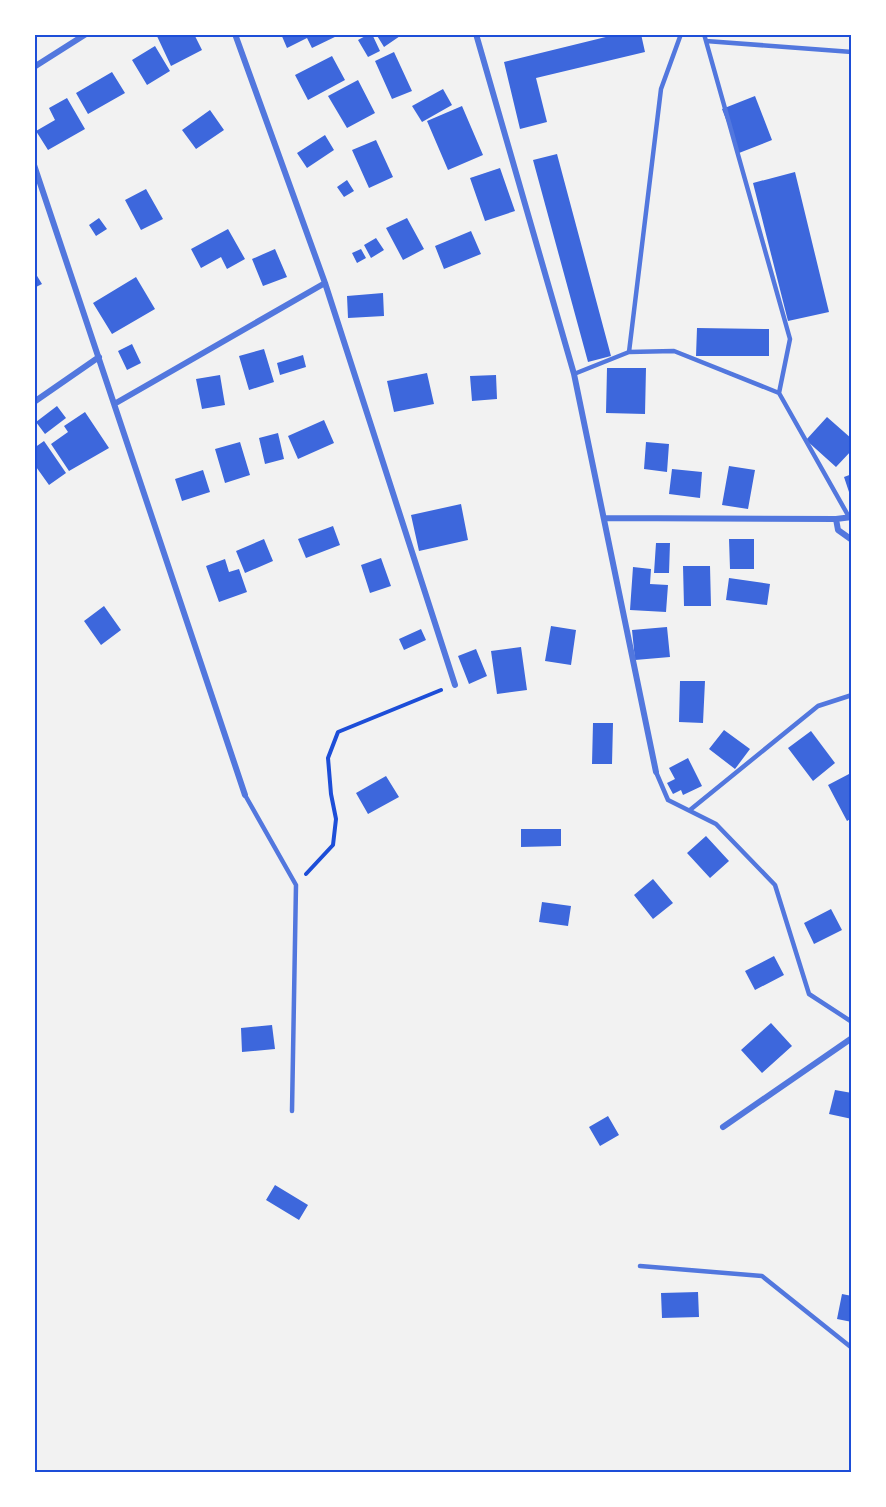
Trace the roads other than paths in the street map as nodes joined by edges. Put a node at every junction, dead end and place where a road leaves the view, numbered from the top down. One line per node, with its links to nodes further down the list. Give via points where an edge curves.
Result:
1 (86, 34): 8 (street)
2 (235, 34): 10 (street)
3 (476, 34): 13 (street)
4 (681, 34): 11 (lane, via 661,89)
5 (704, 34): 6 (lane)
6 (706, 41): 7 (lane); 14 (lane, via 790,339)
7 (852, 52)
8 (34, 67)
9 (34, 165): 12 (street)
10 (325, 284): 16 (street); 21 (street)
11 (629, 352): 13 (lane); 14 (lane, via 674,351)
12 (99, 357): 15 (street); 16 (street)
13 (574, 374): 18 (street)
14 (779, 393): 17 (lane)
15 (34, 402)
16 (116, 403): 24 (street)
17 (850, 517): 19 (street)
18 (604, 518): 19 (street); 23 (street)
19 (836, 519): 20 (street, via 838,530)
20 (852, 540)
21 (455, 685)
22 (852, 695): 25 (lane, via 818,705)
23 (656, 771): 25 (lane, via 668,800)
24 (245, 795): 28 (lane, via 296,885)
25 (690, 810): 26 (lane, via 716,824 775,885 809,994)
26 (852, 1022)
27 (852, 1038): 29 (street)
28 (292, 1111)
29 (723, 1127)
30 (640, 1266): 31 (lane, via 762,1276)
31 (852, 1348)

